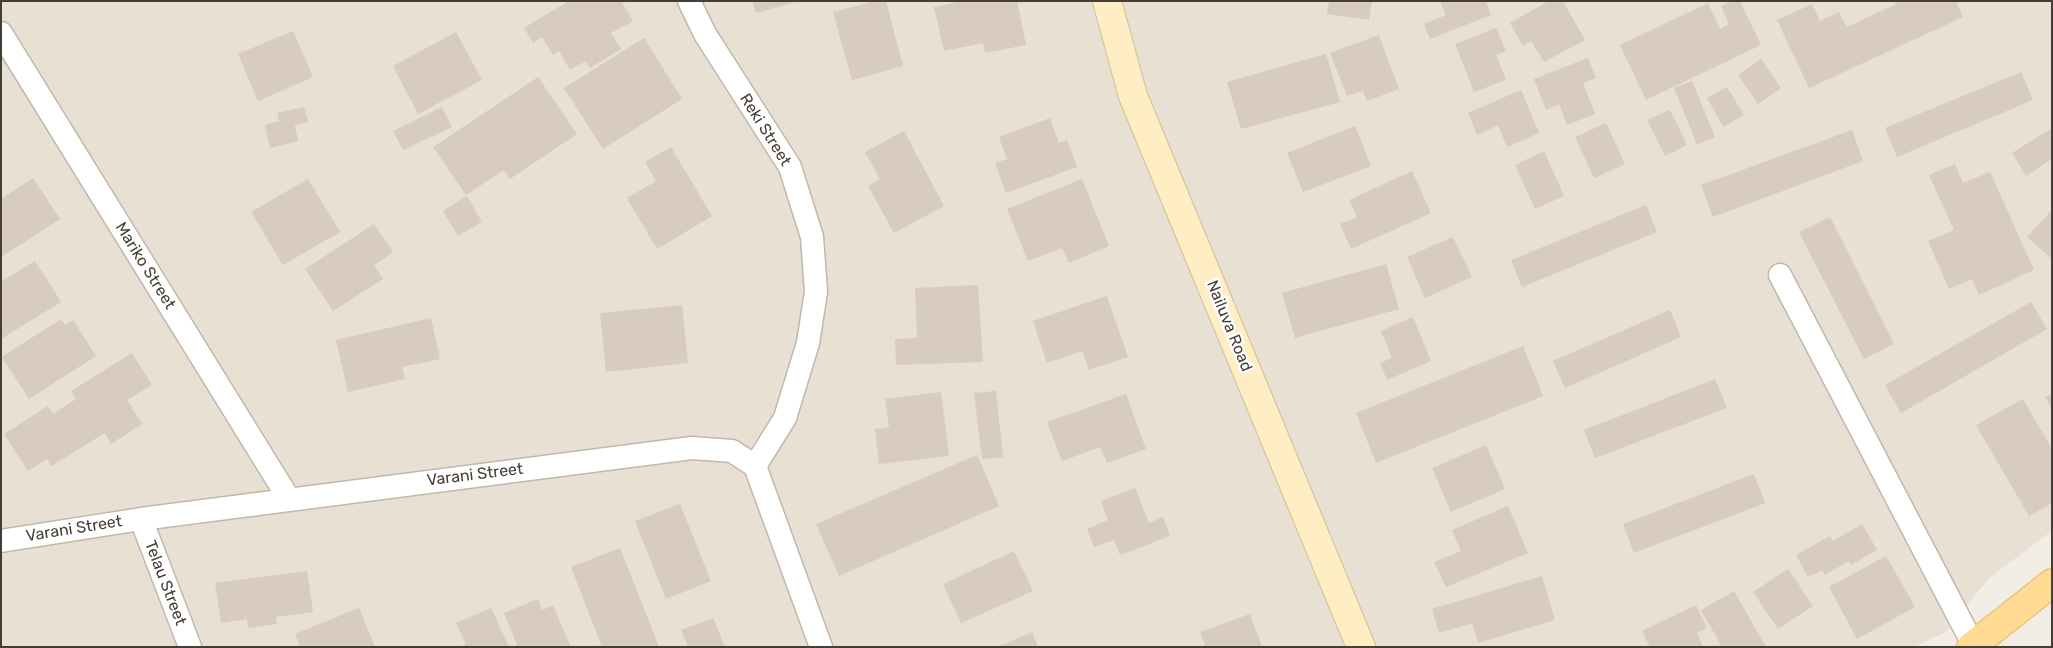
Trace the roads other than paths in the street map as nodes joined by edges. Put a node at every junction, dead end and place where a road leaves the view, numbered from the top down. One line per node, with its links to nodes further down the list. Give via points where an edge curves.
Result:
1 (689, 1): 5 (street, Reki Street, via 705,34 790,167 812,237 816,292 808,343 785,418)
2 (1107, 1): 13 (main road, Nailuva Road, via 1133,96)
3 (1, 33): 6 (street, Mariko Street)
4 (1780, 275): 10 (street)
5 (755, 466): 6 (street, Varani Street, via 732,451 692,448); 12 (street)
6 (289, 499): 7 (street, Varani Street)
7 (141, 519): 8 (street, Varani Street); 11 (street, Telau Street)
8 (1, 541)
9 (2052, 584): 10 (main road)
10 (1972, 646)
11 (190, 647)
12 (821, 647)
13 (1361, 647)

